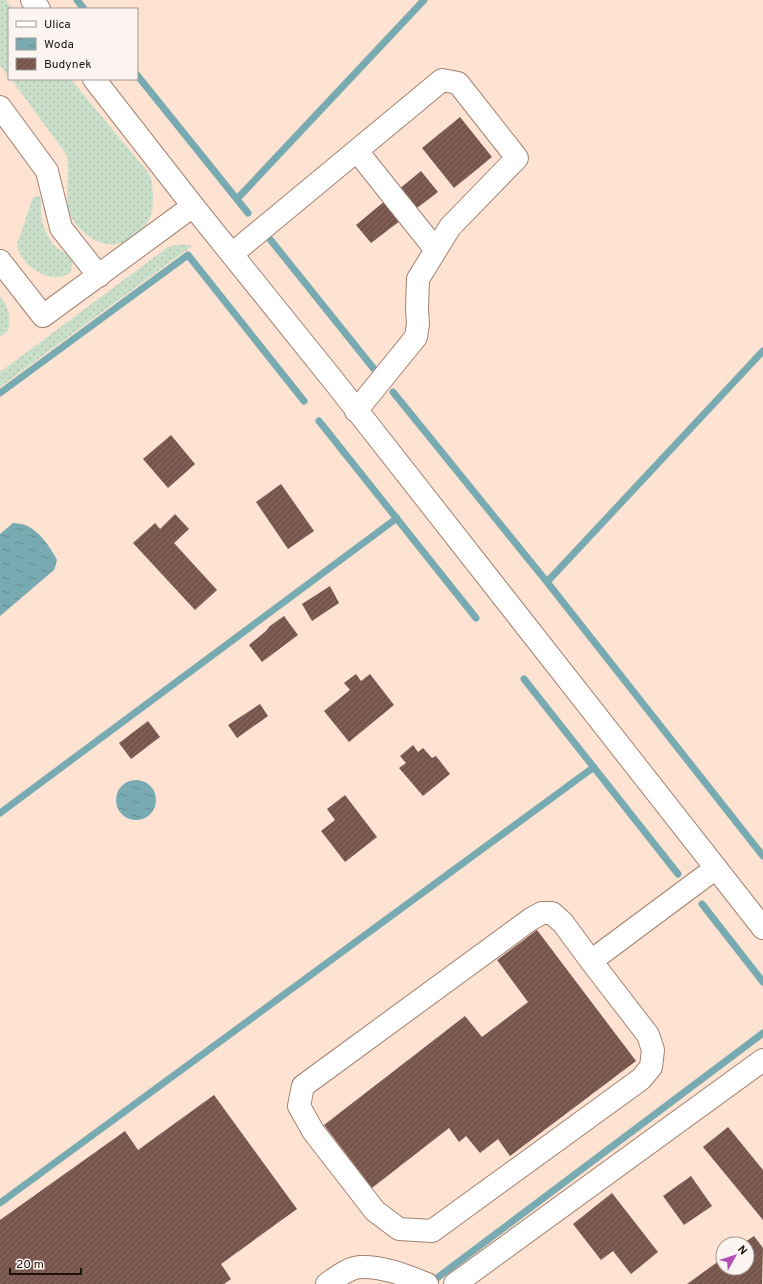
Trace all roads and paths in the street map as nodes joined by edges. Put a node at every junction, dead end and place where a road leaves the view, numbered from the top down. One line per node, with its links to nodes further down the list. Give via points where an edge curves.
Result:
1 (32, 0): 2 (main road)
2 (38, 8)
3 (95, 80): 6 (main road)
4 (0, 107): 10 (main road, via 47,171 61,228)
5 (357, 151): 7 (main road); 7 (main road, via 442,80 458,83 517,158 450,227); 8 (main road)
6 (193, 206): 8 (main road); 10 (main road)
7 (436, 250): 11 (main road, via 418,279 416,336)
8 (232, 254): 11 (main road)
9 (0, 261): 10 (main road, via 43,316)
10 (99, 276)
11 (356, 411): 12 (main road)
12 (716, 868): 13 (main road); 14 (main road)
13 (763, 928)
14 (591, 961): 14 (main road, via 648,1035 653,1050 651,1067 641,1079 432,1231 399,1229 375,1211 313,1131 298,1106 303,1086 542,913 552,913)
15 (763, 1060): 18 (main road)
16 (327, 1284): 17 (main road, via 342,1274 360,1267 383,1269)
17 (427, 1284)
18 (455, 1284)

